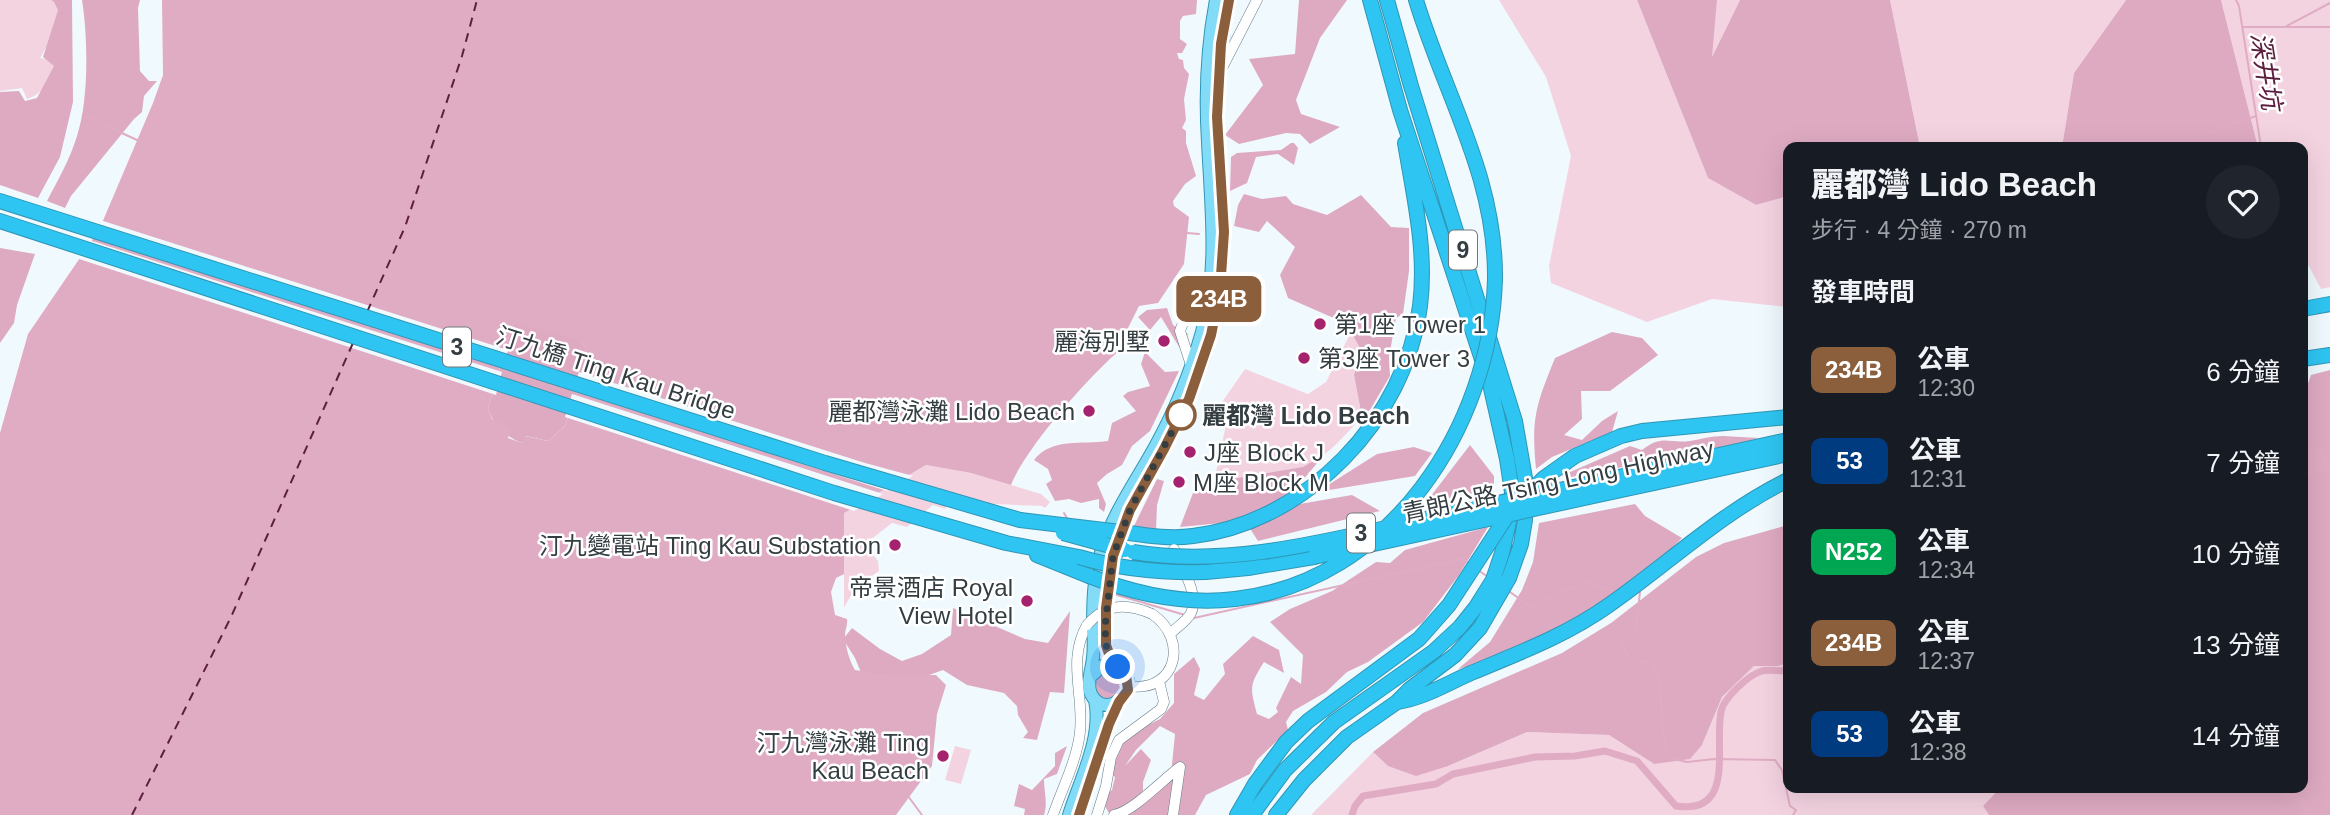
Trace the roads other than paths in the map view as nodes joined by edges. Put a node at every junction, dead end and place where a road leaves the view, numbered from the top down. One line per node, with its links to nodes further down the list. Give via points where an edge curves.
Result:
1 (1216, 0): 11 (main road, via 1207,117)
2 (1229, 0): 7 (main road)
3 (1257, 0): 7 (street)
4 (1370, 0): 8 (highway, 9)
5 (1387, 0): 34 (highway, 9, via 1515,421 1527,502 1523,535 1499,600 1455,654)
6 (1416, 0): 23 (highway, bridge, via 1481,174 1492,224 1495,279 1489,338 1463,420 1410,501 1380,533 1317,576 1285,589 1214,601 1115,586)
7 (1219, 75): 25 (main road, via 1224,251 1215,319 1189,399)
8 (1401, 110): 22 (highway, bridge, via 1418,219 1419,308 1409,351 1387,402 1338,464 1279,507 1229,528 1192,536 1158,537); 42 (highway, 9, bridge, via 1490,384 1512,505 1505,543 1493,580 1455,633 1334,722 1285,770)
9 (0, 201): 22 (highway, 汀九橋 Ting Kau Bridge / 3, via 835,466)
10 (0, 221): 23 (highway, 汀九橋 Ting Kau Bridge / 3, via 824,490)
11 (1212, 277): 16 (main road); 16 (street, via 1180,331)
12 (2330, 304): 13 (highway)
13 (2308, 308)
14 (2330, 355): 15 (highway)
15 (2308, 358)
16 (1191, 365): 25 (main road, via 1166,425 1110,528)
17 (1783, 417): 41 (highway, bridge, via 1621,436 1575,456 1544,478 1509,513 1449,605 1419,639 1286,742)
18 (1783, 441): 21 (highway, 青朗公路 Tsing Long Highway / 3)
19 (1783, 455): 21 (highway, 青朗公路 Tsing Long Highway / 3)
20 (1783, 483): 34 (highway, via 1745,503 1566,632 1416,699)
21 (1588, 491): 22 (highway, 青朗公路 Tsing Long Highway / 3, bridge, via 1223,556 1133,552); 23 (highway, 青朗公路 Tsing Long Highway / 3, bridge, via 1338,552 1206,572 1126,567)
22 (1020, 520)
23 (1006, 543)
24 (1174, 549): 27 (street, via 1193,606)
25 (1107, 555): 26 (main road, bridge)
26 (1100, 607): 28 (main road); 29 (main road)
27 (1171, 634): 30 (street, via 1174,659); 35 (street, bridge, via 1152,614 1116,606 1093,618 1081,636 1076,661 1079,736)
28 (1113, 665): 29 (main road, via 1102,666); 31 (main road, via 1126,675)
29 (1091, 676): 32 (main road, via 1089,688)
30 (1159, 681): 31 (street); 38 (street, via 1164,694 1161,709 1119,740)
31 (1129, 686): 33 (main road)
32 (1095, 700): 33 (main road, via 1107,705); 36 (main road, via 1094,738)
33 (1119, 702): 37 (main road)
34 (1397, 702): 43 (highway, 9, via 1333,750)
35 (1053, 815)
36 (1069, 815)
37 (1079, 815)
38 (1097, 815)
39 (1114, 815): 40 (street, via 1180,767)
40 (1173, 815)
41 (1237, 815)
42 (1252, 815)
43 (1276, 815)

